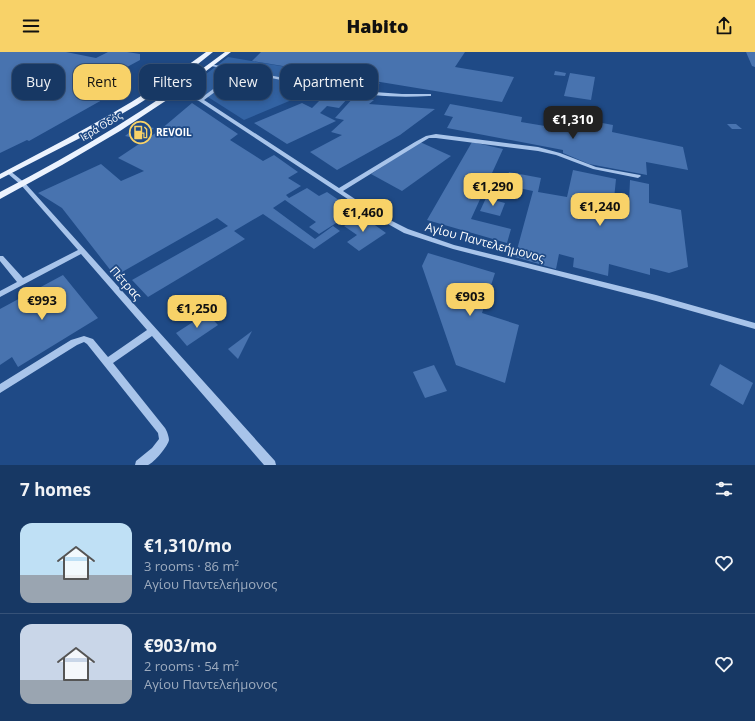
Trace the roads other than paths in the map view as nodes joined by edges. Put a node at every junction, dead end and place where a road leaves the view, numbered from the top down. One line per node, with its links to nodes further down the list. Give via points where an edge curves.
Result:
1 (210, 52): 3 (main road, Ιερά Οδός)
2 (228, 52): 4 (main road, Ιερά Οδός)
3 (194, 64)
4 (211, 66): 5 (street); 6 (main road, Ιερά Οδός)
5 (214, 67)
6 (206, 70)
7 (272, 77): 8 (street, via 351,91)
8 (429, 95)
9 (141, 100): 12 (main road, Ιερά Οδός, via 94,128)
10 (164, 100): 15 (main road, Ιερά Οδός, via 110,135)
11 (200, 100): 16 (street, Αγίου Παντελεήμονος)
12 (9, 172): 14 (main road, Ιερά Οδός); 15 (street, Πέτρας)
13 (638, 176): 16 (street, via 595,168 538,149 436,136 417,143)
14 (0, 177)
15 (23, 184): 17 (main road, Ιερά Οδός); 18 (street, Πέτρας)
16 (339, 191): 22 (street, Αγίου Παντελεήμονος, via 406,231 453,247)
17 (0, 196)
18 (82, 251): 20 (street); 23 (street, Πέτρας)
19 (2, 258): 20 (street)
20 (22, 282): 21 (street)
21 (0, 294)
22 (755, 326)
23 (153, 331): 24 (street); 27 (street, Πέτρας)
24 (108, 361): 25 (street, via 90,341 84,339 74,342); 26 (street, via 162,431 164,440 156,452)
25 (0, 389)
26 (140, 465)
27 (271, 465)

